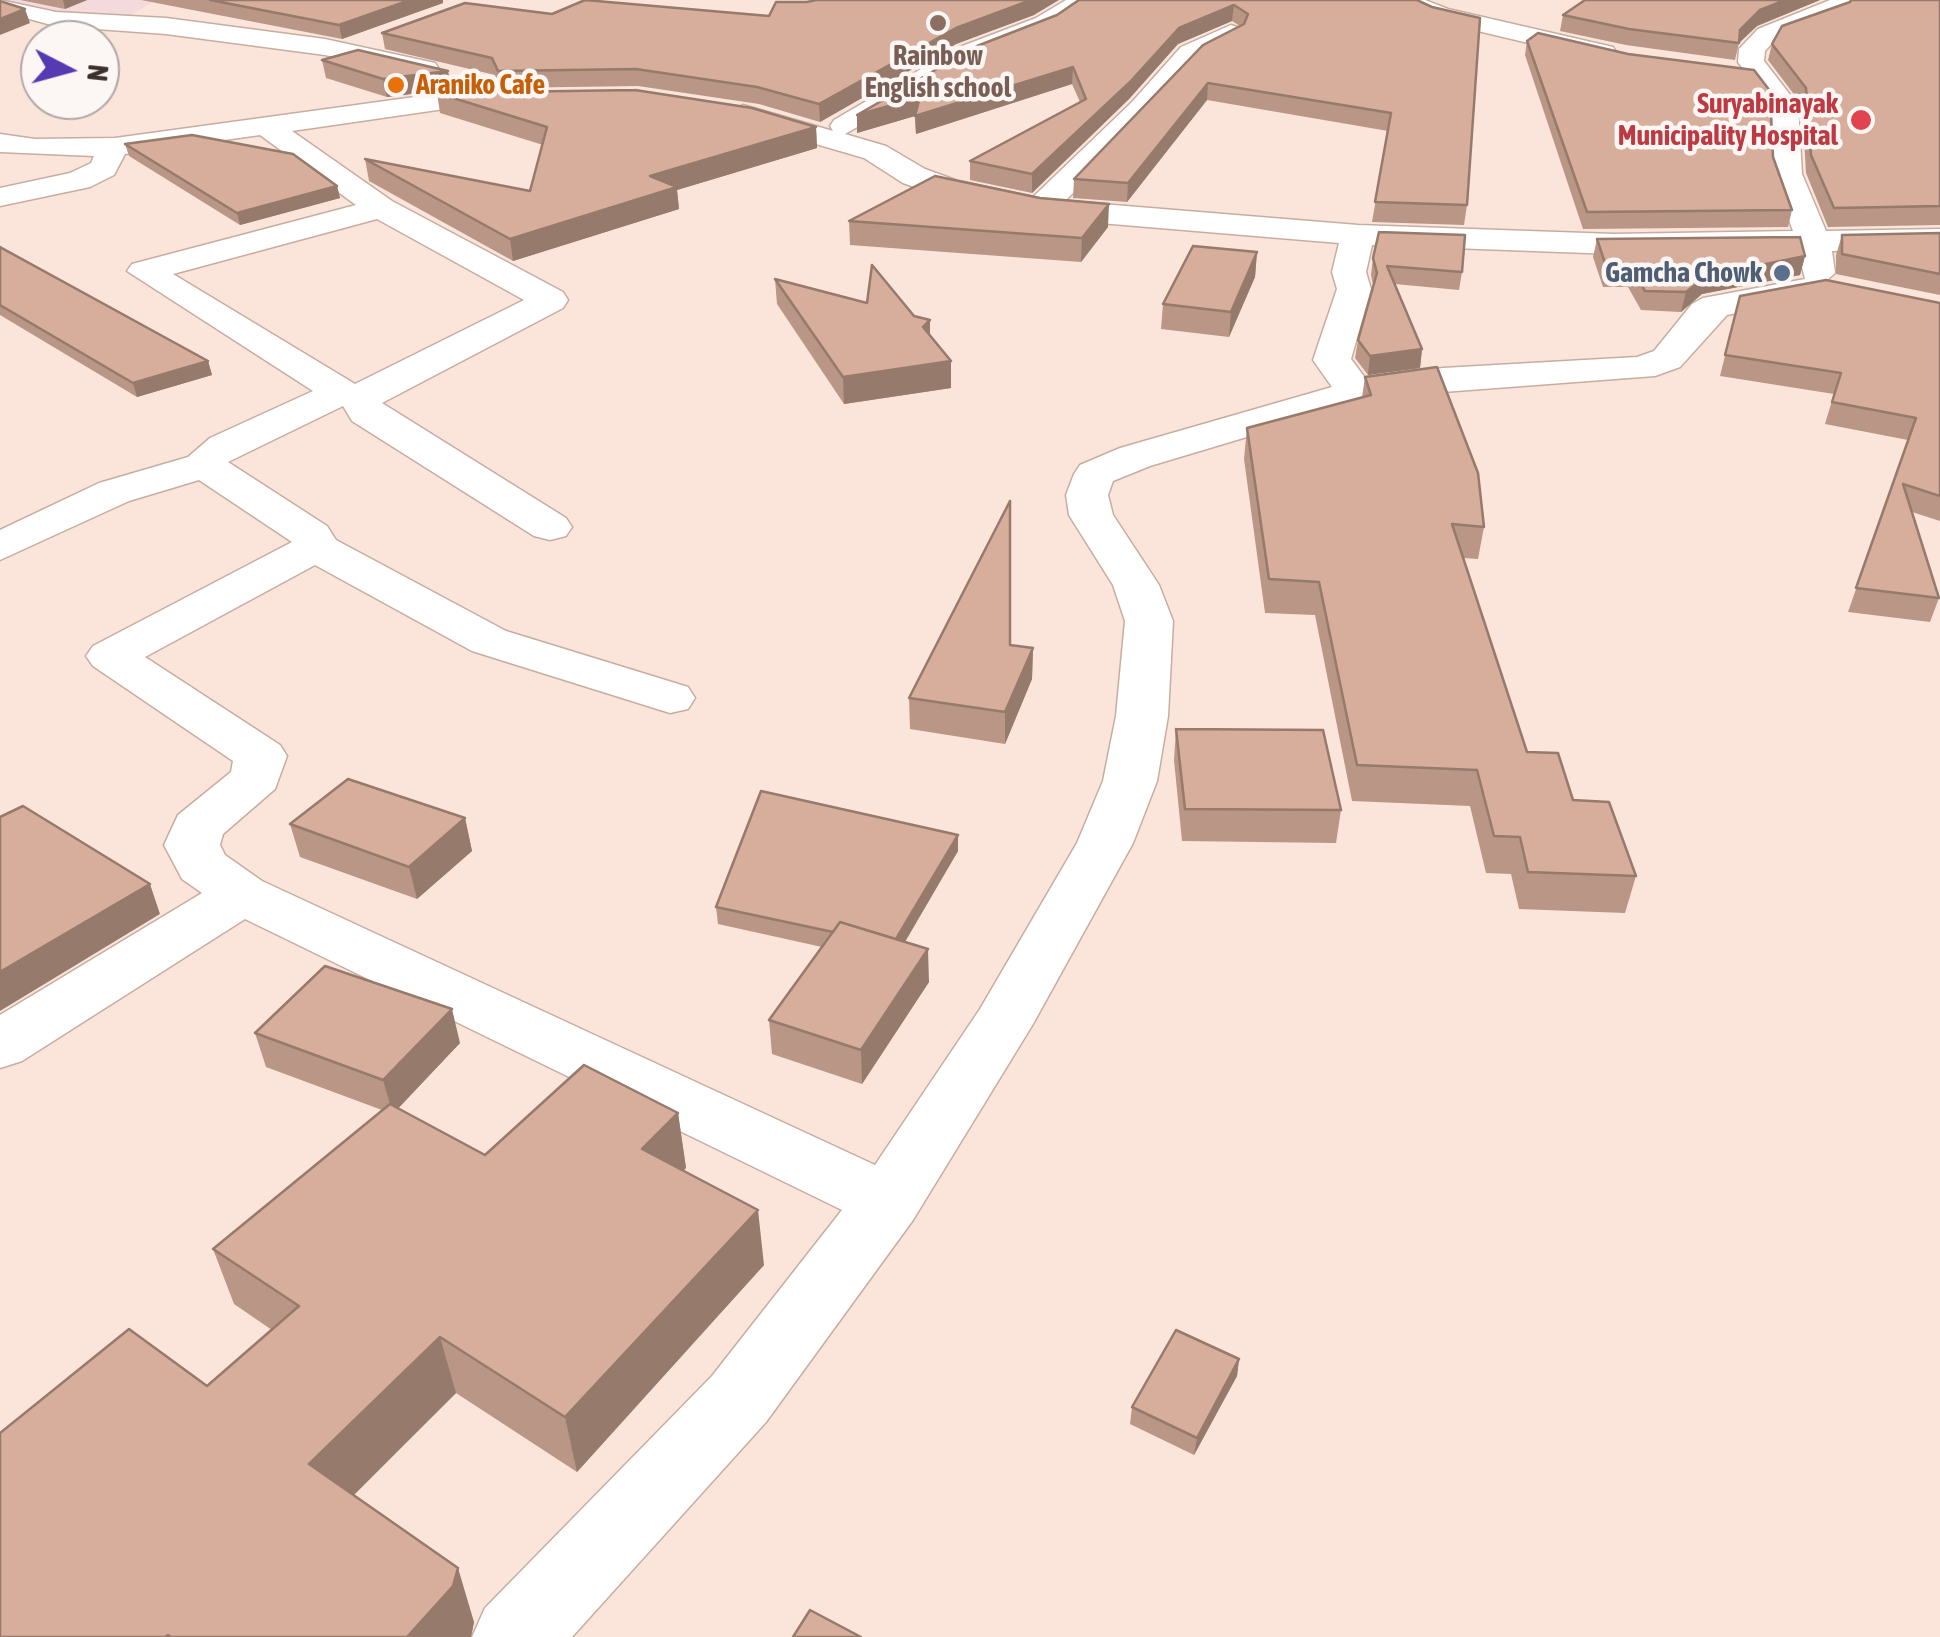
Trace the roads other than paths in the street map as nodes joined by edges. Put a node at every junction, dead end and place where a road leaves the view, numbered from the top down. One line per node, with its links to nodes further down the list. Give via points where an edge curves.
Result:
1 (1084, 0): 15 (street, via 1046,23 966,54)
2 (1404, 0): 10 (street, via 1440,16)
3 (1843, 0): 12 (street, via 1767,34 1752,49)
4 (0, 4): 5 (street)
5 (55, 19): 8 (street); 9 (street)
6 (401, 33): 9 (street)
7 (1231, 33): 20 (street, via 1190,53)
8 (13, 36)
9 (344, 50): 14 (street, via 542,99 444,102)
10 (1625, 58)
11 (1724, 72): 12 (street)
12 (1760, 75): 23 (street, via 1784,105 1787,174)
13 (708, 106): 15 (street)
14 (266, 126): 17 (street); 19 (street)
15 (824, 136): 20 (street, via 875,152 932,182)
16 (0, 143): 17 (street)
17 (114, 146): 18 (street, via 103,170)
18 (0, 197)
19 (380, 208): 25 (street, via 550,300 373,394); 25 (street, via 144,271)
20 (1040, 208): 21 (street)
21 (1358, 235): 23 (street, via 1614,244); 24 (street, via 1349,272 1354,290 1332,360)
22 (1940, 239): 23 (street)
23 (1824, 272): 24 (street, via 1768,299 1704,312 1667,359 1642,368)
24 (1356, 392): 33 (street, via 1135,456 1095,474 1087,496 1091,514 1136,585 1149,621 1130,781 1105,843 1002,1024)
25 (350, 395): 26 (street, via 224,447); 27 (street, via 366,413)
26 (205, 465): 28 (street, via 114,492); 29 (street, via 311,535)
27 (550, 527)
28 (0, 546)
29 (314, 546): 30 (street, via 488,641); 31 (street, via 110,656 261,756 256,778 198,827 192,845 202,866)
30 (670, 698)
31 (242, 894): 32 (street); 33 (street)
32 (0, 1045)
33 (888, 1201): 34 (street, via 738,1399)
34 (515, 1637)

